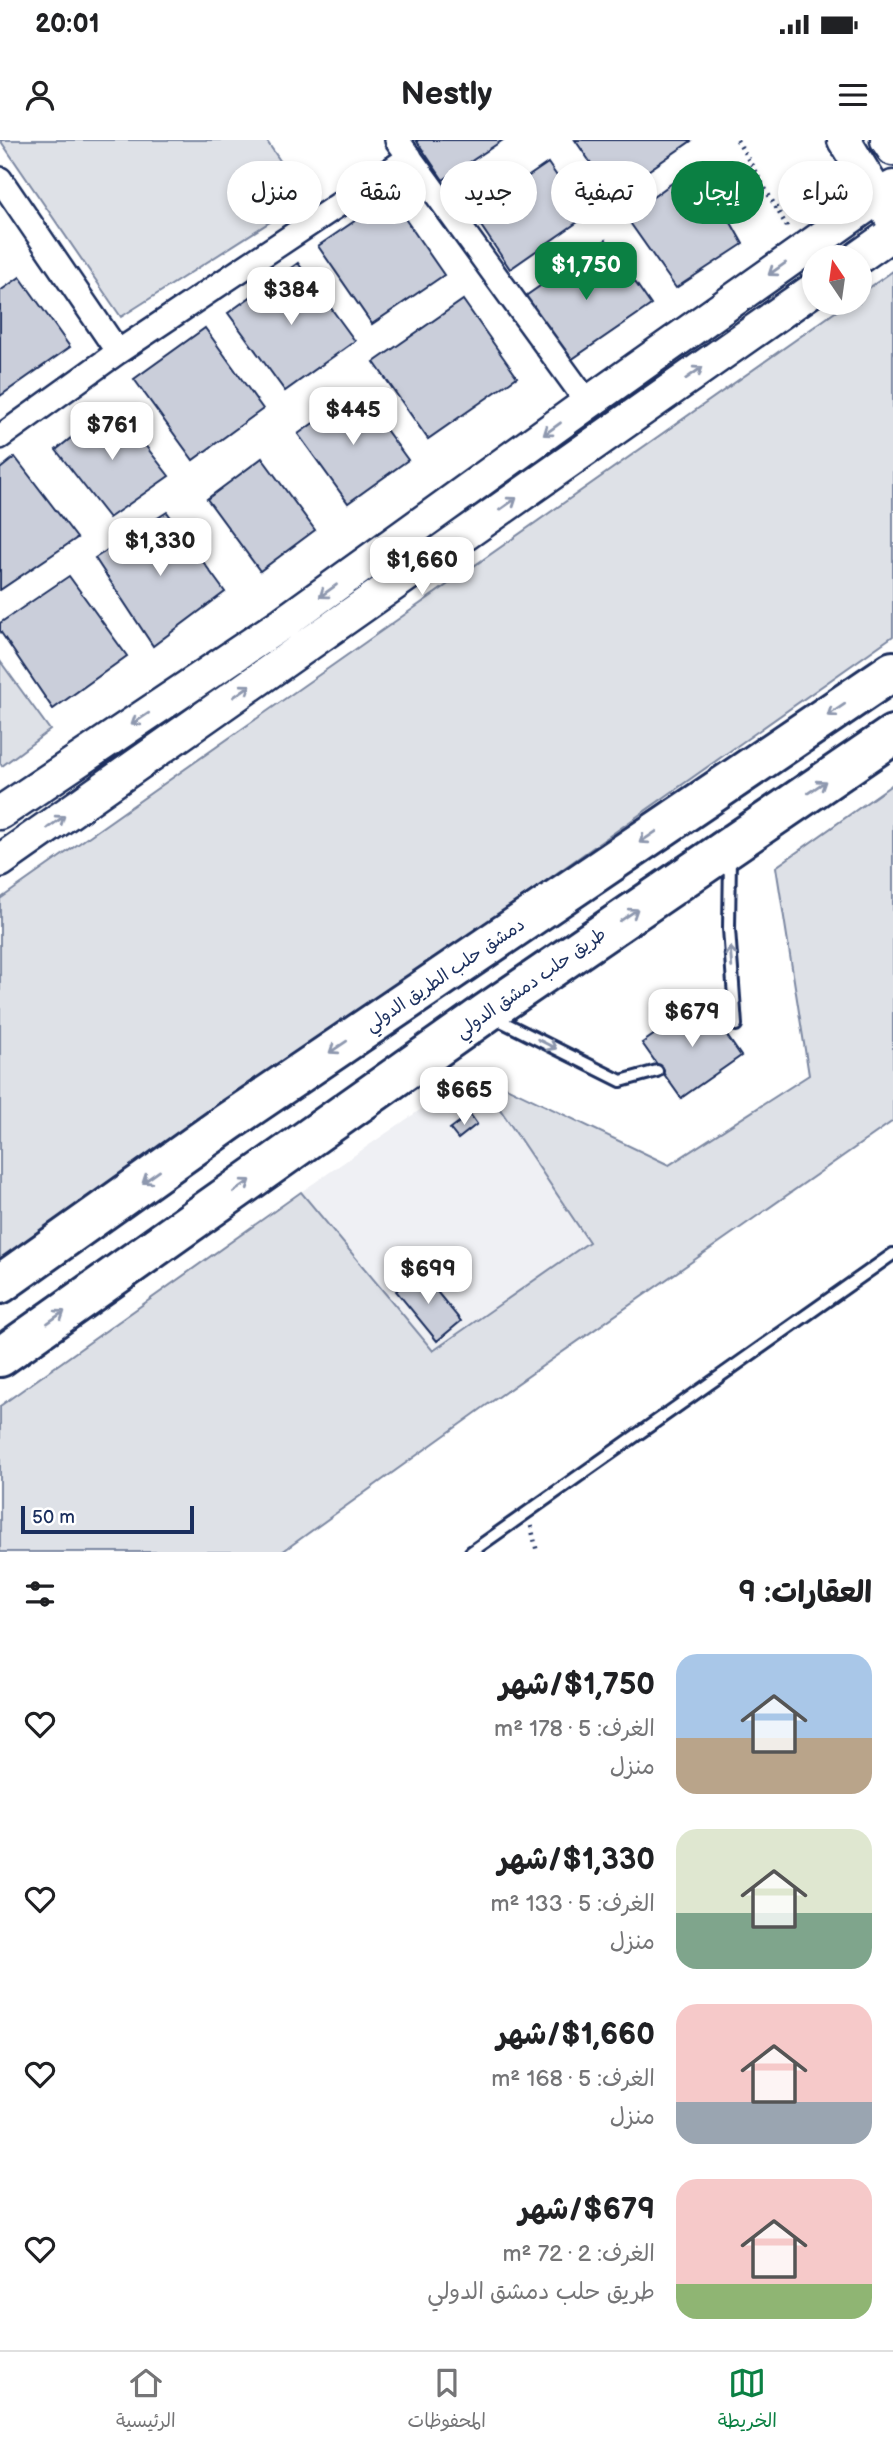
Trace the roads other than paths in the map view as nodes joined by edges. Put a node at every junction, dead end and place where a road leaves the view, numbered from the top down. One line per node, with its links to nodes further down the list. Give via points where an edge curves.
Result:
1 (844, 140): 6 (street)
2 (887, 140): 4 (street)
3 (403, 149): 10 (street); 11 (street)
4 (893, 149)
5 (0, 179): 10 (street)
6 (888, 202): 11 (street, one-way to 11, via 802,252)
7 (893, 233): 8 (street)
8 (872, 248)
9 (802, 297): 17 (street, one-way to 9)
10 (118, 352): 12 (street)
11 (587, 403): 15 (street, one-way to 15, via 283,623)
12 (0, 437)
13 (893, 671): 22 (highway, دمشق حلب الطريق الدولي, one-way to 22, via 228,1122)
14 (893, 735): 16 (highway, طريق حلب دمشق الدولي, one-way to 14)
15 (0, 813)
16 (730, 846): 18 (highway, طريق حلب دمشق الدولي, one-way to 16); 19 (lane, one-way to 16, via 729,929)
17 (0, 861)
18 (486, 1013): 20 (lane, one-way to 20, via 621,1081); 23 (highway, طريق حلب دمشق الدولي, one-way to 18)
19 (736, 1025)
20 (657, 1071)
21 (893, 1254): 24 (lane)
22 (0, 1284)
23 (0, 1357)
24 (471, 1552)

